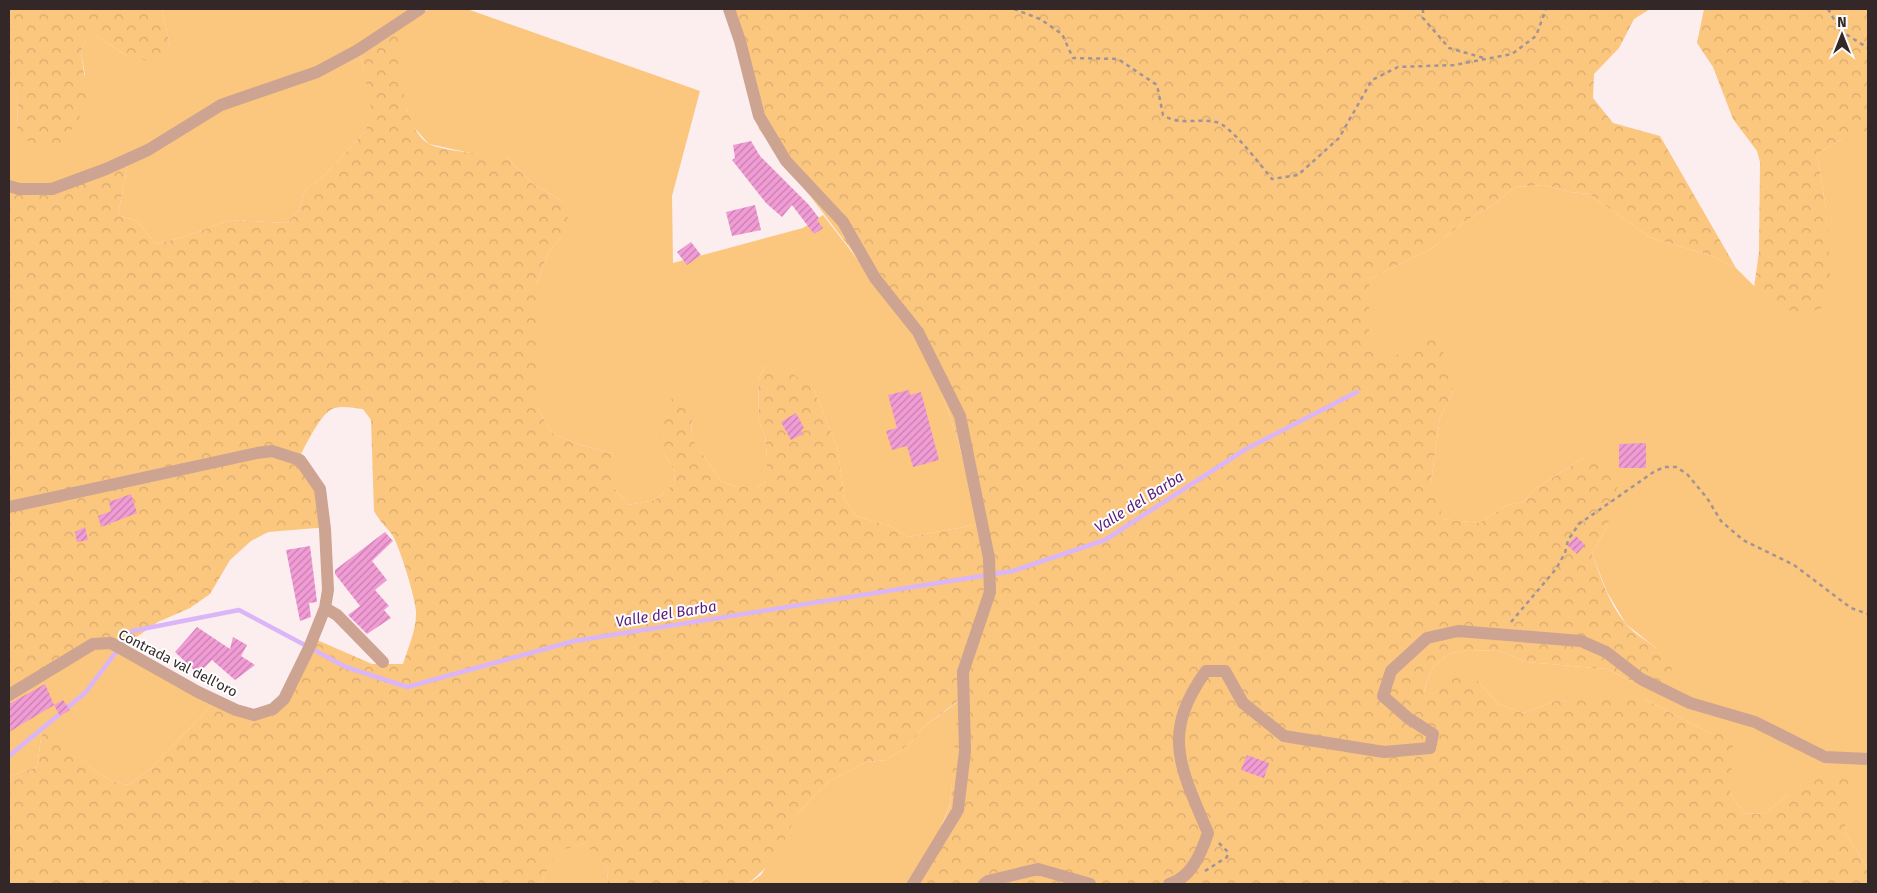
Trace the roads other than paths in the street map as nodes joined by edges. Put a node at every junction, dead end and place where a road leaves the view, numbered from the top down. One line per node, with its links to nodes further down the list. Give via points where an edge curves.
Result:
1 (420, 9): 3 (street, via 358,50 317,72 221,105 148,150 106,169 52,190)
2 (729, 9): 9 (street, via 759,116 786,161 843,222 876,278 918,332 960,416 989,558 990,592 963,672 965,751 958,810)
3 (9, 186)
4 (9, 507): 5 (street, Contrada val dell'oro, via 272,451 300,460 314,479 322,500 328,583)
5 (325, 608): 6 (street, via 337,615); 7 (street, Contrada val dell'oro, via 284,699 273,709 254,715 198,692 111,644 93,644)
6 (383, 662)
7 (9, 695)
8 (1868, 759): 12 (street, via 1825,757 1755,722 1690,703 1641,679 1606,652 1581,641 1458,631 1426,638 1391,671 1383,696 1433,734 1430,748 1384,752 1284,736 1243,703 1224,671 1206,671 1190,692 1182,716 1178,746 1186,782 1208,834 1198,859 1178,882)
9 (913, 884)
10 (984, 884): 11 (street, via 1038,869)
11 (1090, 884)
12 (1169, 884)

